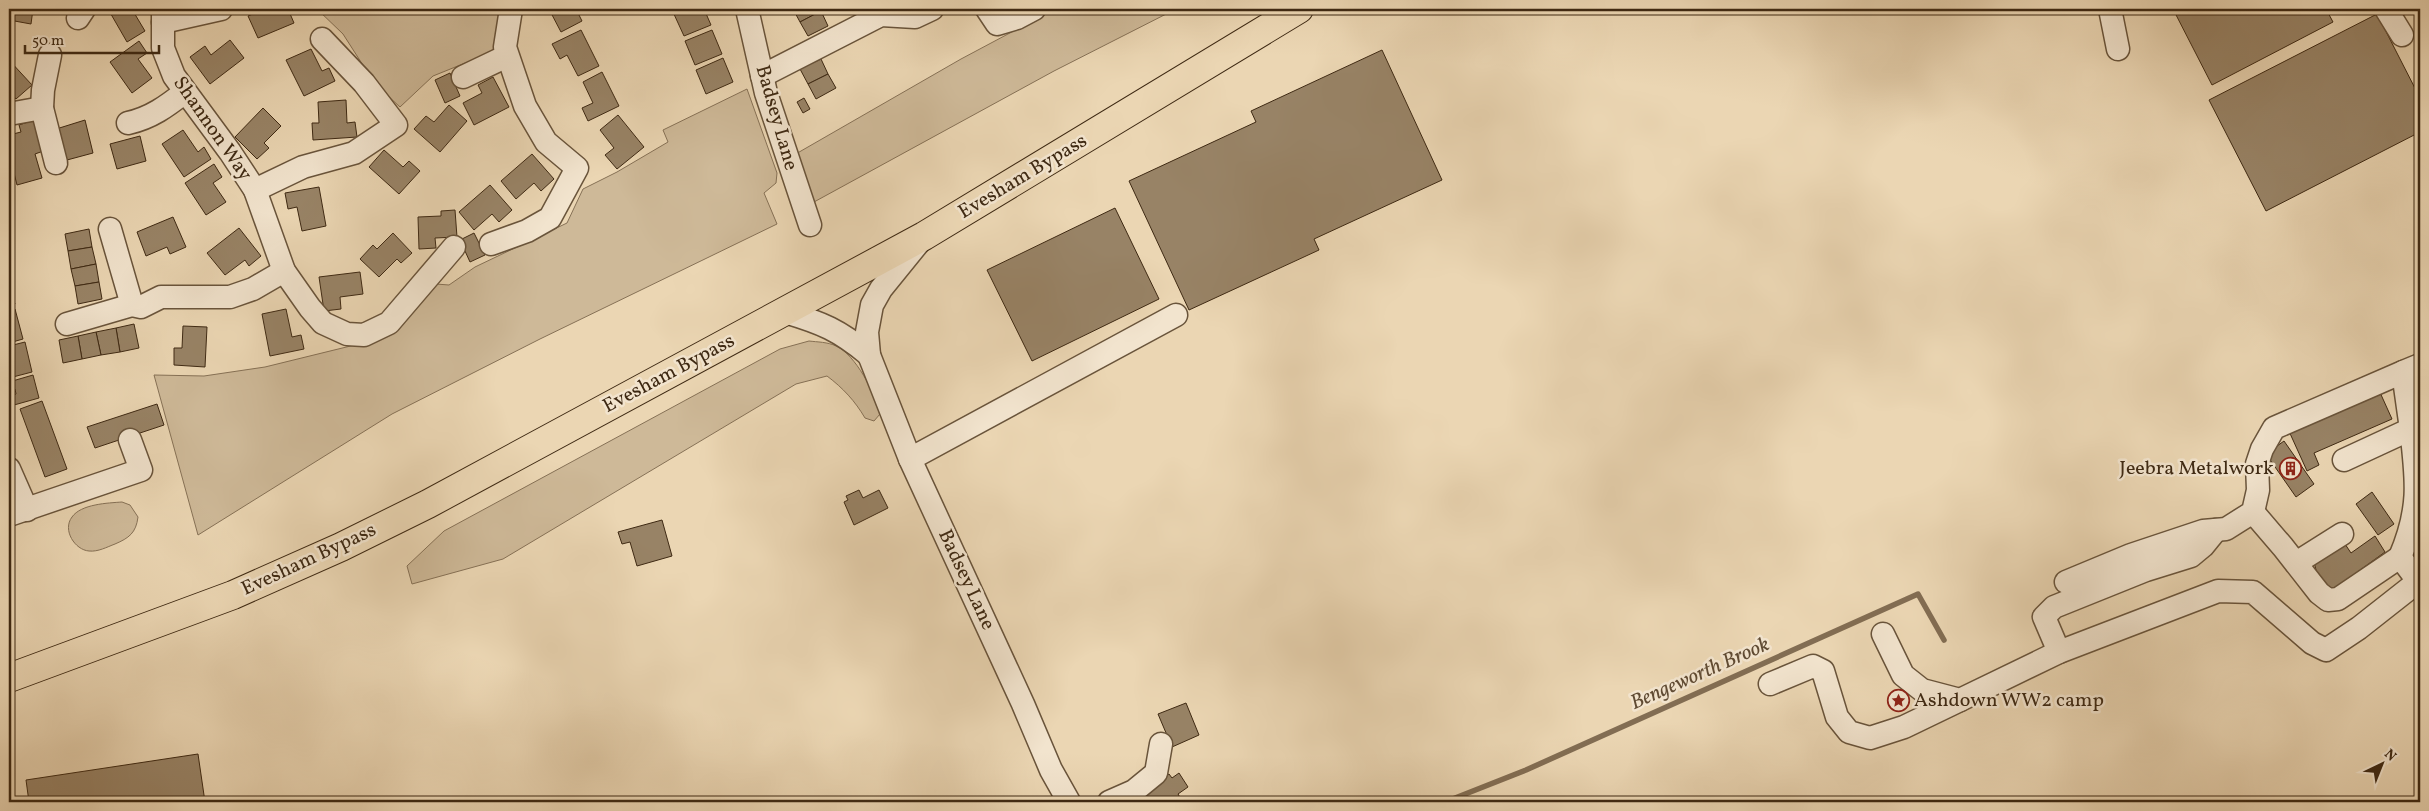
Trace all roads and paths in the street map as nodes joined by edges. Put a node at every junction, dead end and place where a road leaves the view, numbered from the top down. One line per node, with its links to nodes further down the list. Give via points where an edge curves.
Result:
1 (221, 9): 10 (street)
2 (511, 9): 15 (street, via 505,47)
3 (747, 9): 16 (street, Badsey Lane)
4 (932, 9): 16 (street, via 915,17 881,15)
5 (987, 9): 6 (street, via 997,24)
6 (1034, 9)
7 (1299, 9): 26 (highway, Evesham Bypass)
8 (2110, 9): 13 (street)
9 (2386, 9): 11 (street)
10 (164, 15): 18 (street, Shannon Way, via 163,48 174,76)
11 (2402, 35)
12 (322, 39): 23 (street, Shannon Way, via 364,83 396,125 354,153 303,167)
13 (2118, 49)
14 (50, 55): 19 (street)
15 (508, 56): 17 (street); 27 (street, via 525,106 546,142 577,168 550,218)
16 (762, 76): 24 (street, Badsey Lane)
17 (463, 77)
18 (186, 92): 21 (street, via 162,110 143,120); 23 (street, Shannon Way)
19 (42, 108): 20 (street); 22 (street)
20 (9, 114)
21 (128, 123)
22 (56, 163)
23 (254, 190): 29 (street, Shannon Way)
24 (810, 226)
25 (110, 229): 30 (street)
26 (924, 236): 31 (highway, Evesham Bypass); 34 (street, Badsey Lane, via 872,305 867,332)
27 (491, 244)
28 (454, 247): 29 (street, Shannon Way, via 389,323 364,335 347,334 324,323)
29 (284, 271): 30 (street, via 253,289 230,296 161,296 141,307)
30 (132, 305): 33 (street)
31 (785, 312): 34 (street, Badsey Lane, via 822,323 846,335); 51 (highway, Evesham Bypass, via 428,504 341,547 233,595)
32 (1176, 315): 38 (street)
33 (66, 324)
34 (869, 355): 38 (street, Badsey Lane)
35 (2412, 369): 36 (street); 42 (street, via 2274,428 2257,464 2258,490)
36 (2411, 429): 39 (street); 45 (street, via 2418,480 2416,512)
37 (130, 440): 41 (street, via 141,470)
38 (910, 458): 55 (street, Badsey Lane, via 1051,770)
39 (2344, 460)
40 (9, 469): 41 (street)
41 (18, 512)
42 (2252, 512): 43 (street, via 2226,529); 46 (street)
43 (2216, 530): 48 (street, via 2203,531 2130,555); 50 (street, via 2191,556 2146,570 2054,607 2044,617)
44 (2342, 534): 46 (street)
45 (2400, 557): 46 (street, via 2338,599 2328,600); 47 (street)
46 (2296, 563)
47 (2419, 581): 50 (street, via 2326,650 2312,643 2253,592 2218,591)
48 (2066, 582)
49 (1883, 634): 53 (street, via 1903,675 1922,690)
50 (2059, 652): 53 (street)
51 (9, 678)
52 (1770, 684): 53 (street, via 1813,666 1818,668 1823,671 1836,717 1849,732 1870,738 1904,727)
53 (1960, 700)
54 (1161, 744): 56 (street, via 1156,773 1134,791)
55 (1069, 802)
56 (1109, 802)

